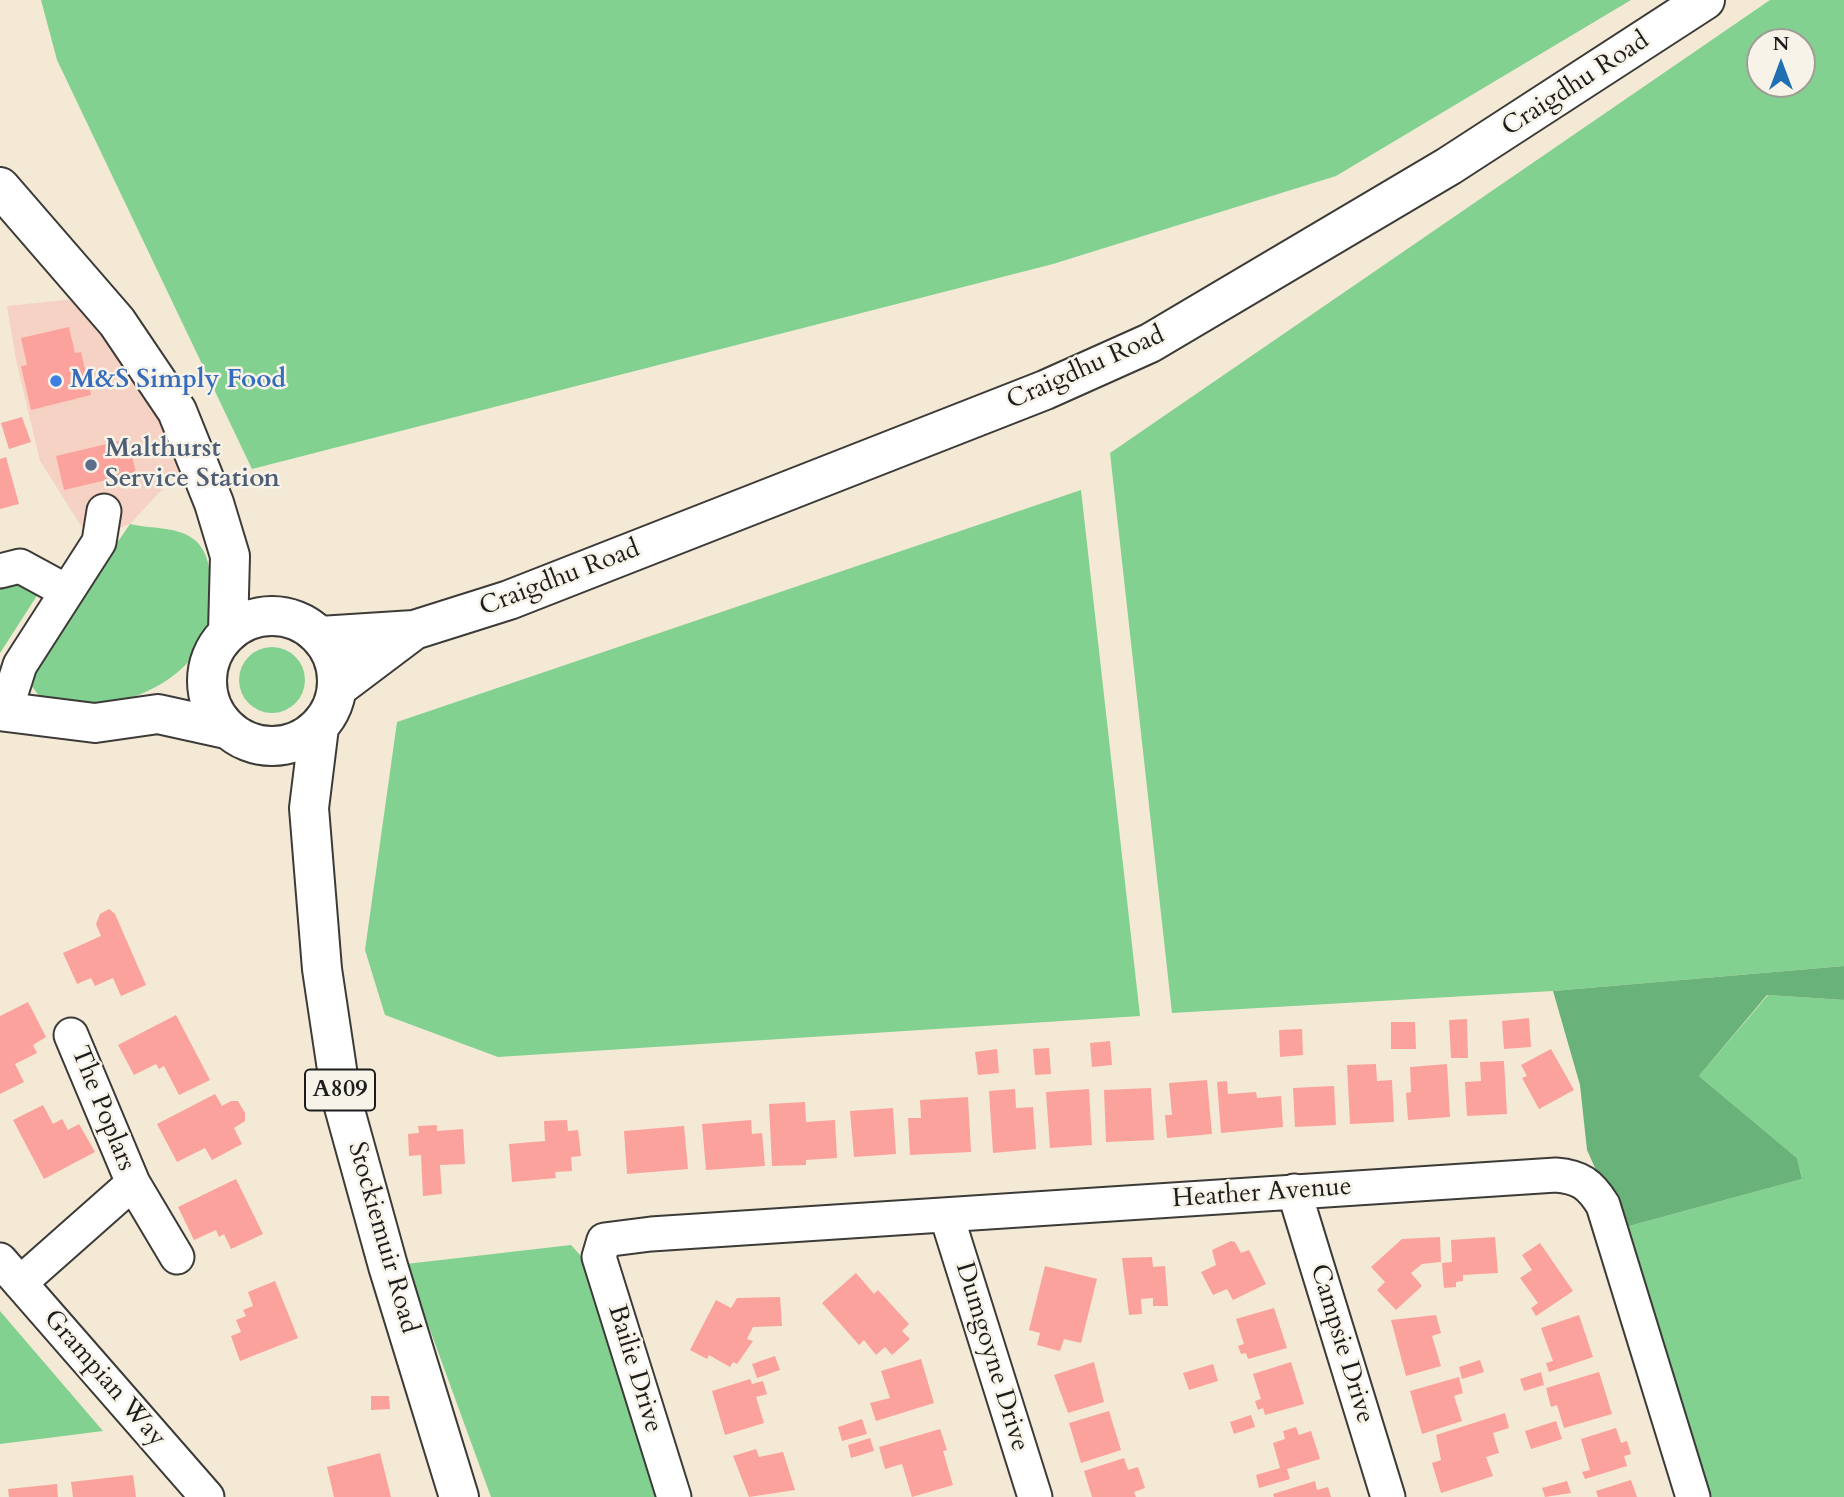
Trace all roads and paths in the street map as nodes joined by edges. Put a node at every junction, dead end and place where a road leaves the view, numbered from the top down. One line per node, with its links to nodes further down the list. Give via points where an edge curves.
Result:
1 (1705, 0): 8 (main road, Craigdhu Road, via 1449,166 1150,343 1045,390 673,536 509,600)
2 (0, 187): 4 (main road, via 117,322 177,411)
3 (104, 511): 6 (street, via 99,542)
4 (230, 556): 7 (main road); 9 (main road)
5 (0, 571): 6 (street, via 20,566)
6 (66, 591): 13 (street, via 20,665)
7 (279, 615): 9 (main road, via 243,622); 10 (main road)
8 (414, 631): 10 (main road, Craigdhu Road); 12 (main road, Craigdhu Road)
9 (228, 632): 11 (main road)
10 (320, 636): 12 (main road, via 337,670)
11 (207, 666): 14 (main road); 16 (main road, via 208,700)
12 (337, 688): 15 (main road)
13 (3, 711): 14 (main road, via 95,723)
14 (158, 714): 16 (main road)
15 (319, 727): 16 (main road, via 280,746); 17 (main road, Stockiemuir Road / A809)
16 (242, 737): 17 (main road)
17 (309, 808): 26 (main road, Stockiemuir Road / A809, via 322,969 341,1096)
18 (71, 1035): 19 (street, The Poplars)
19 (133, 1183): 23 (street, The Poplars); 24 (street, The Poplars)
20 (1294, 1191): 21 (street, Heather Avenue); 29 (street, Campsie Drive); 30 (street, Heather Avenue, via 1556,1175 1575,1177 1591,1186 1603,1205)
21 (947, 1217): 22 (street, Heather Avenue); 28 (street, Dumgoyne Drive)
22 (604, 1240): 27 (street, Bailie Drive, via 599,1257)
23 (177, 1257)
24 (10, 1272): 25 (street, Grampian Way)
25 (207, 1497)
26 (459, 1497)
27 (674, 1497)
28 (1035, 1497)
29 (1388, 1497)
30 (1693, 1497)

